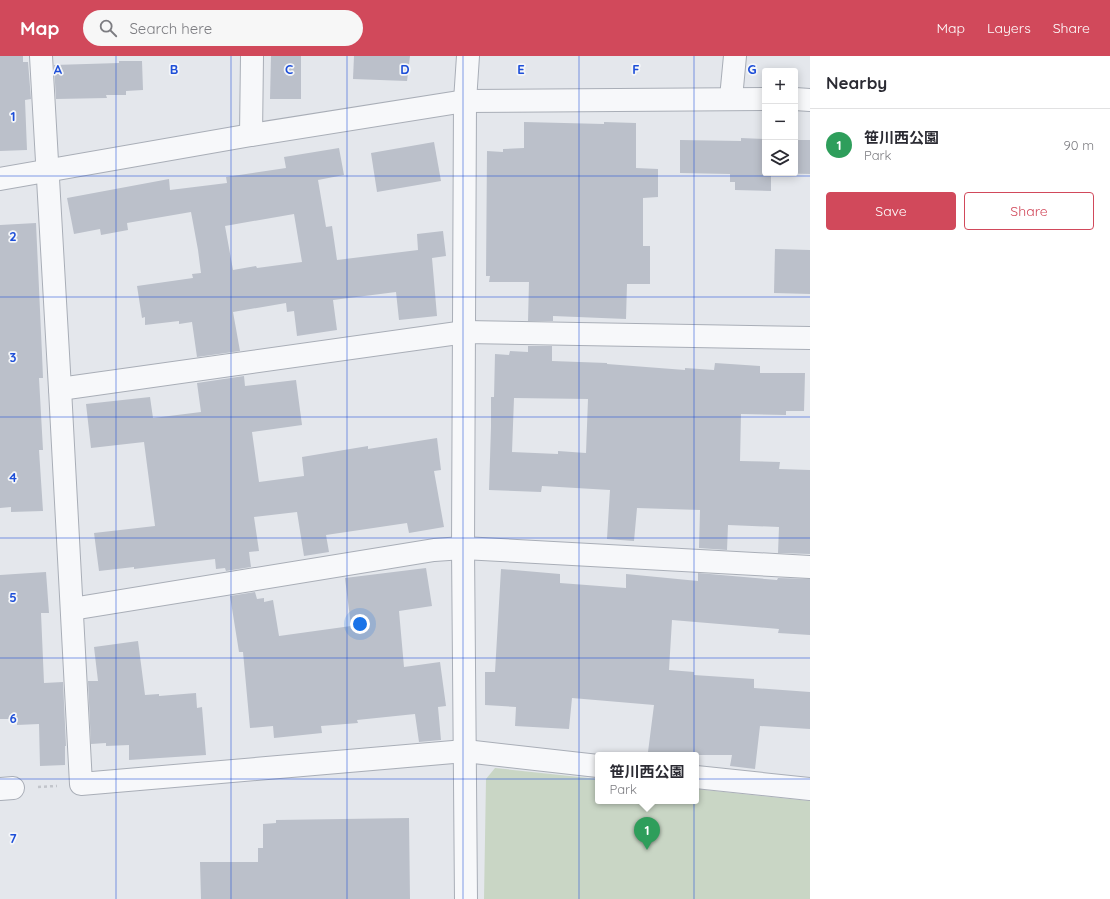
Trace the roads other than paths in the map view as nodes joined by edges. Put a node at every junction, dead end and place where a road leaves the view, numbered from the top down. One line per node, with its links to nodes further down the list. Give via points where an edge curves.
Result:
1 (41, 56): 11 (street)
2 (252, 56): 10 (street)
3 (468, 56): 9 (street)
4 (735, 56): 5 (street)
5 (731, 98): 6 (street); 9 (street)
6 (762, 99)
7 (798, 99): 8 (street)
8 (810, 100)
9 (465, 101): 10 (street); 13 (street)
10 (251, 135): 11 (street)
11 (48, 170): 12 (street); 15 (street)
12 (0, 179)
13 (465, 332): 14 (street); 15 (street); 16 (street)
14 (810, 338)
15 (60, 388): 18 (street)
16 (464, 548): 17 (street); 18 (street, via 434,550); 19 (street)
17 (810, 567)
18 (72, 608): 19 (street, via 81,784)
19 (465, 751): 20 (street); 23 (street)
20 (595, 766)
21 (699, 777): 22 (street)
22 (810, 789)
23 (466, 899)

